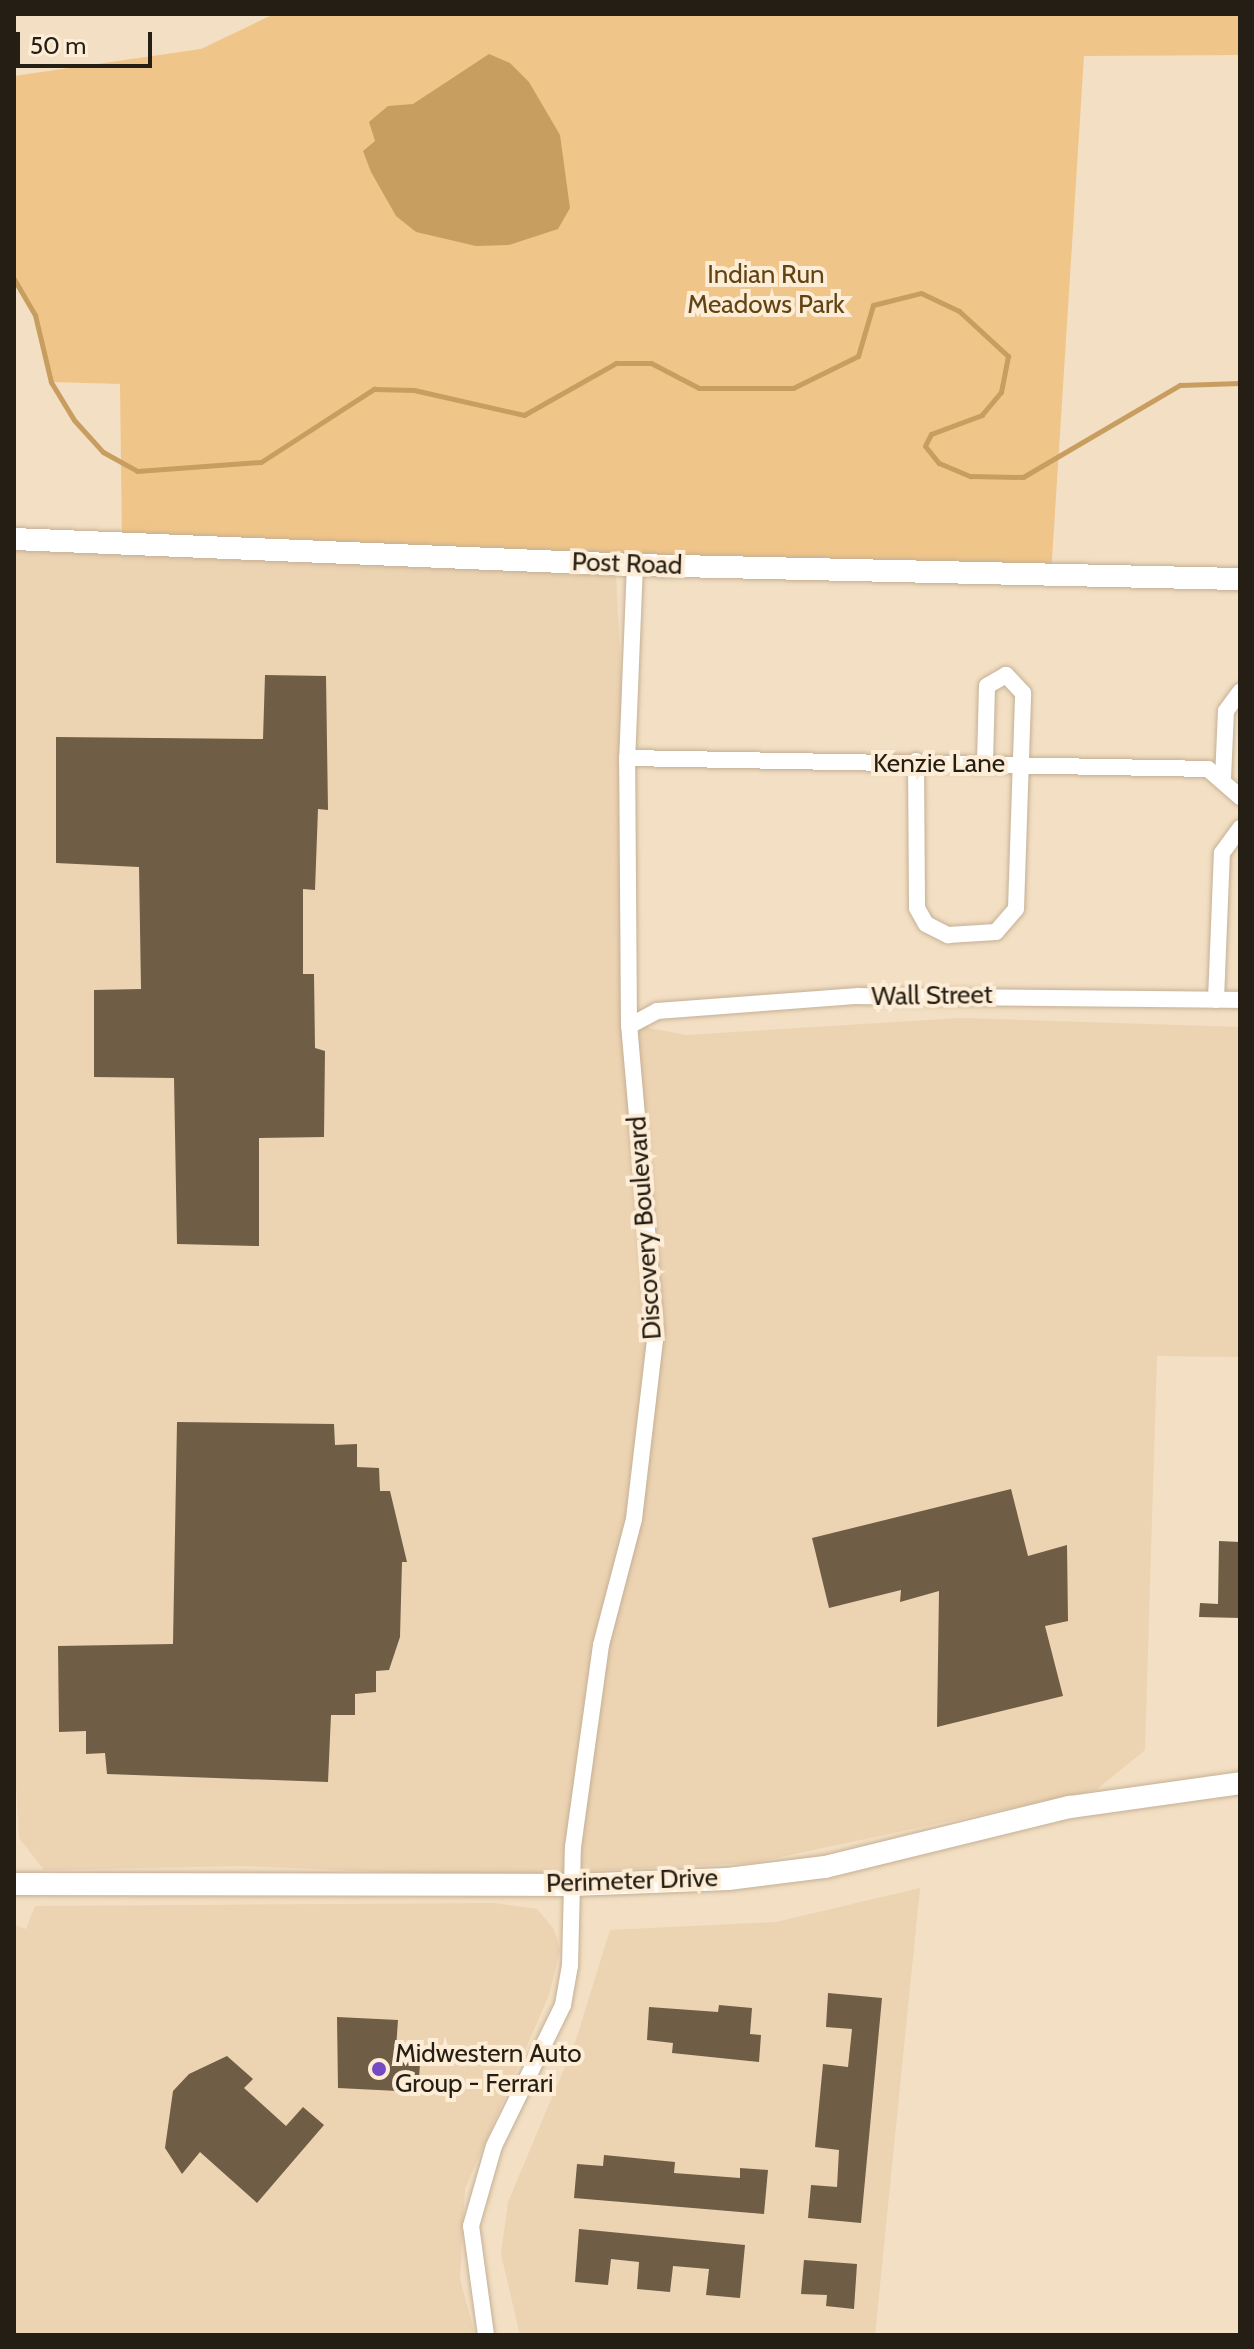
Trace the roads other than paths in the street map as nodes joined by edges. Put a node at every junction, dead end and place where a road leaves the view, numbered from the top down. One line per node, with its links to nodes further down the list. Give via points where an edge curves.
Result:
1 (14, 539): 2 (main road, Post Road)
2 (635, 565): 3 (main road, Post Road); 5 (street, Discovery Boulevard)
3 (1240, 579)
4 (1240, 692): 9 (street, via 1226,711)
5 (627, 758): 6 (street, Kenzie Lane); 14 (street, Discovery Boulevard)
6 (916, 761): 7 (street, Kenzie Lane); 8 (street, via 917,908 926,924 948,935 996,932 1016,909)
7 (985, 763): 8 (street, Kenzie Lane); 8 (street, via 987,686 1006,675 1023,693)
8 (1020, 763): 9 (street, Kenzie Lane, via 1208,769)
9 (1223, 779): 10 (street)
10 (1240, 797)
11 (1240, 828): 12 (street, via 1222,853)
12 (1216, 1000): 13 (street, Wall Street); 14 (street, Wall Street, via 858,996 657,1011)
13 (1240, 1000)
14 (629, 1026): 17 (street, Discovery Boulevard, via 656,1333 634,1519 601,1645)
15 (1240, 1783): 17 (main road, Perimeter Drive, via 1070,1807 825,1867)
16 (14, 1884): 17 (main road, Perimeter Drive)
17 (572, 1885): 18 (street, Discovery Boulevard, via 563,2005 479,2184 471,2226)
18 (486, 2335)

